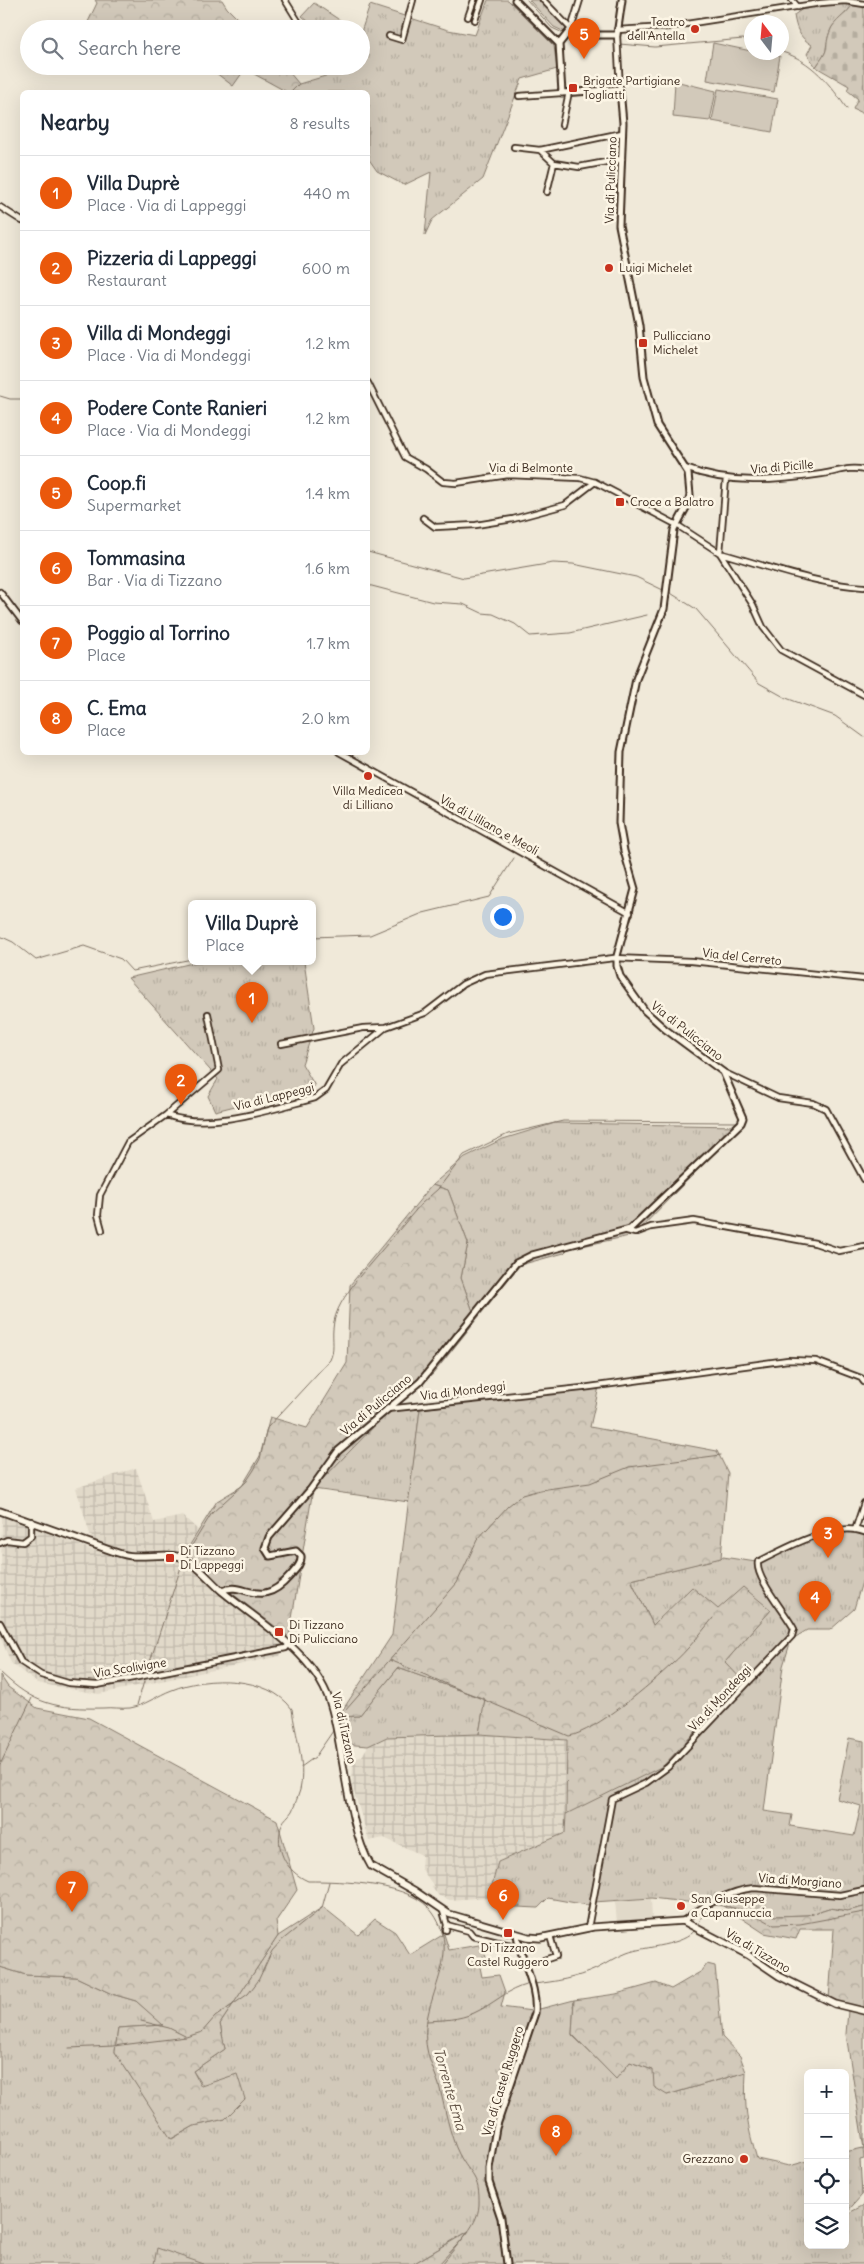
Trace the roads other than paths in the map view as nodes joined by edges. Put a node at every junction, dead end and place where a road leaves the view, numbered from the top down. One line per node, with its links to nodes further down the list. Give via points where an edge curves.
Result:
1 (285, 0): 13 (street)
2 (413, 0): 17 (street, via 402,40)
3 (474, 0): 12 (street)
4 (482, 0): 14 (street)
5 (515, 0): 18 (street)
6 (543, 0): 15 (street)
7 (580, 0): 15 (street)
8 (622, 0): 16 (street)
9 (792, 0): 11 (street)
10 (864, 4): 11 (street, via 832,2)
11 (798, 7): 16 (street)
12 (468, 17)
13 (297, 20)
14 (475, 20)
15 (571, 29): 16 (street, via 592,36); 18 (street)
16 (617, 33): 19 (street, Via di Pulicciano)
17 (389, 36)
18 (559, 44): 20 (street)
19 (620, 89): 21 (street); 24 (street, Via di Pulicciano)
20 (562, 92): 21 (street); 22 (street)
21 (569, 92): 23 (street)
22 (519, 96)
23 (562, 125)
24 (622, 133): 26 (street); 27 (street, Via di Pulicciano)
25 (514, 147): 26 (street)
26 (540, 150): 28 (street)
27 (622, 159): 28 (street, via 579,167); 33 (street, Via di Pulicciano, via 619,225 639,325 646,388 657,425)
28 (554, 163): 29 (street)
29 (547, 192)
30 (0, 207): 31 (street)
31 (20, 220)
32 (370, 387): 38 (street, Via di Belmonte, via 405,457 443,482 450,484 508,475 573,477)
33 (685, 468): 35 (street, Via di Picille); 36 (street, Via di Pulicciano)
34 (864, 470): 37 (street, Via di Picille, via 856,468 765,481)
35 (701, 474): 36 (street, Via di Picille); 37 (street, Via di Picille)
36 (689, 477): 40 (street, Via di Pulicciano, via 689,501)
37 (726, 478): 41 (street)
38 (595, 482): 39 (street, via 565,505 513,519 435,527); 40 (street, Via di Belmonte)
39 (423, 518)
40 (677, 525): 41 (street, Via di Belmonte); 47 (street, Via di Pulicciano, via 673,533 664,609 636,678 620,752 619,823 635,888)
41 (720, 553): 42 (street, via 843,586); 45 (street, via 742,584 763,628 781,650)
42 (864, 587)
43 (0, 592): 44 (street)
44 (20, 618)
45 (864, 695)
46 (344, 755): 47 (street, Via di Lilliano e Meoli)
47 (630, 913): 48 (street, Via di Pulicciano)
48 (617, 958): 49 (street, Via del Cerreto, via 691,962); 51 (street, Via di Lappeggi, via 485,974 463,984 426,1013); 53 (street, Via di Pulicciano, via 620,976 645,1011)
49 (864, 980)
50 (208, 1014): 54 (street, via 219,1070)
51 (386, 1027): 52 (street, Via di Lappeggi, via 363,1028); 54 (street, Via di Lappeggi, via 341,1064 326,1090 316,1098 216,1120 181,1120)
52 (281, 1044)
53 (723, 1072): 55 (street, via 778,1098 813,1103 826,1109); 57 (street, Via di Pulicciano, via 742,1111 742,1121)
54 (166, 1116): 56 (street, via 128,1142 100,1195 98,1215)
55 (864, 1180)
56 (102, 1230)
57 (626, 1231): 58 (street, via 635,1233 651,1227 694,1221 815,1243 832,1250); 60 (street, Via di Pulicciano, via 519,1261 429,1372)
58 (864, 1246)
59 (864, 1382): 60 (street, Via di Mondeggi, via 816,1361 788,1360 582,1388)
60 (387, 1409): 67 (street, Via di Pulicciano, via 338,1451 267,1541 265,1550 270,1556 296,1551 301,1556 299,1566 282,1586 264,1593)
61 (864, 1503): 64 (street)
62 (0, 1511): 63 (main road, Via di Tizzano)
63 (31, 1521): 66 (street, via 30,1536 23,1542 7,1540); 67 (main road, Via di Tizzano, via 115,1552 184,1558)
64 (855, 1530): 65 (street, Via di Mondeggi); 73 (street, Via di Mondeggi, via 808,1537 758,1562 762,1579 794,1629 792,1636 668,1767 646,1783 612,1799)
65 (864, 1532)
66 (0, 1543)
67 (222, 1591): 69 (main road, Via di Tizzano)
68 (0, 1623): 69 (street, Via Scolivigne, via 21,1662 41,1675 68,1683 97,1685 146,1677 286,1648)
69 (289, 1644): 71 (main road, Via di Tizzano, via 327,1692 356,1825 371,1866)
70 (864, 1890): 72 (street, Via di Morgiano, via 840,1895 744,1889)
71 (443, 1911): 74 (main road, Via di Tizzano); 76 (street, via 446,1928 469,1931 473,1936)
72 (683, 1920): 73 (main road, Via di Tizzano); 78 (main road, Via di Tizzano, via 834,2004)
73 (588, 1928): 75 (main road, Via di Tizzano)
74 (518, 1935): 75 (main road, Via di Tizzano); 76 (street, Via di Castel Ruggero)
75 (550, 1936): 77 (street, via 556,1956)
76 (519, 1947): 79 (street, Via di Castel Ruggero, via 532,1984 535,2013 496,2128 489,2168 489,2182 501,2218)
77 (544, 1960)
78 (864, 2011)
79 (507, 2264)

